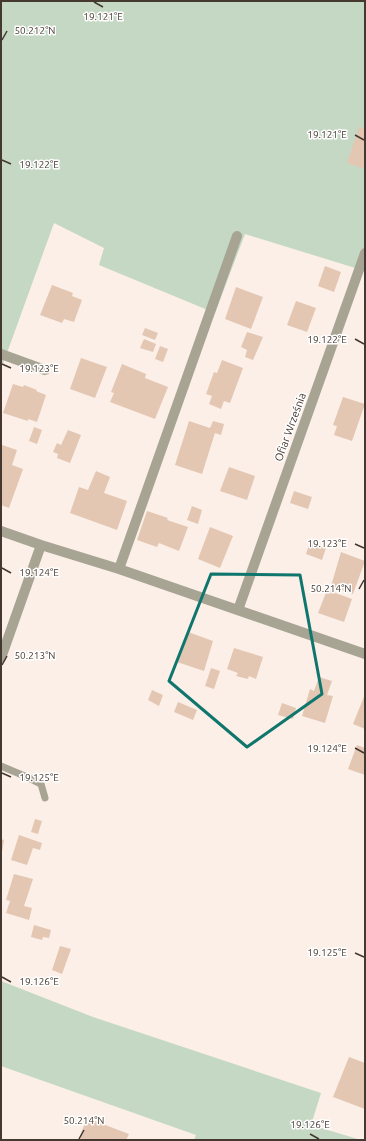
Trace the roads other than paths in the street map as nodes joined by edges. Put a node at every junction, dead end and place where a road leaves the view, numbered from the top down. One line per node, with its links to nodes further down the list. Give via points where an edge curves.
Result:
1 (237, 236): 7 (street)
2 (365, 253): 8 (street, Ofiar Września)
3 (1, 354): 4 (street)
4 (45, 370)
5 (1, 531): 6 (street)
6 (41, 545): 7 (street); 10 (street)
7 (119, 569): 8 (street)
8 (238, 610): 9 (street)
9 (365, 654)
10 (1, 658)
11 (1, 766): 12 (lane, via 41,784)
12 (45, 798)

